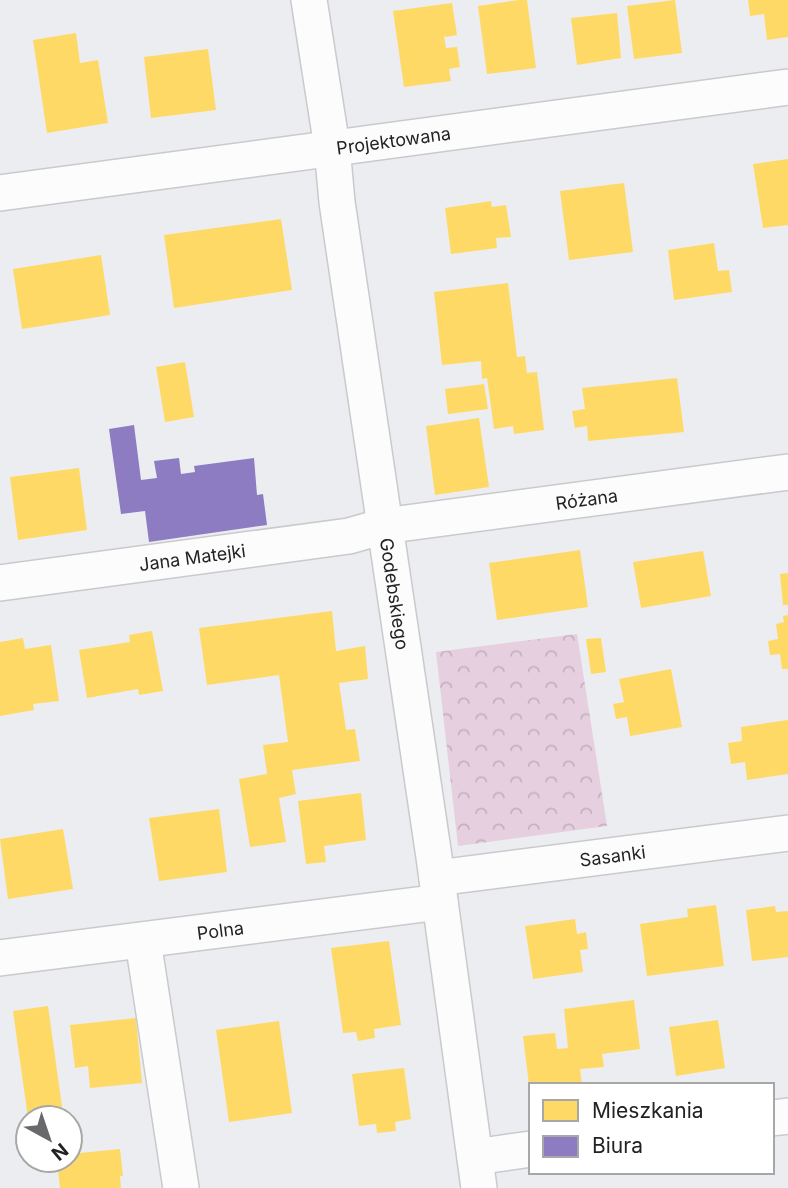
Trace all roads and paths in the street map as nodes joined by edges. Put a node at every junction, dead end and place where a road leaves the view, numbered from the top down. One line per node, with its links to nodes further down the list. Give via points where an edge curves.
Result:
1 (309, 0): 3 (street, Godebskiego)
2 (788, 87): 3 (street, Projektowana)
3 (332, 147): 4 (street, Projektowana); 6 (street, Godebskiego)
4 (0, 193)
5 (788, 472): 6 (street, Różana)
6 (384, 526): 7 (street, Jana Matejki, via 349,536); 9 (street, Godebskiego)
7 (0, 583)
8 (788, 833): 9 (street, Sasanki)
9 (438, 890): 10 (street, Polna); 13 (street, Godebskiego)
10 (143, 941): 11 (street, Polna); 14 (street)
11 (0, 958)
12 (529, 1150): 13 (street)
13 (477, 1172)
14 (181, 1188)

